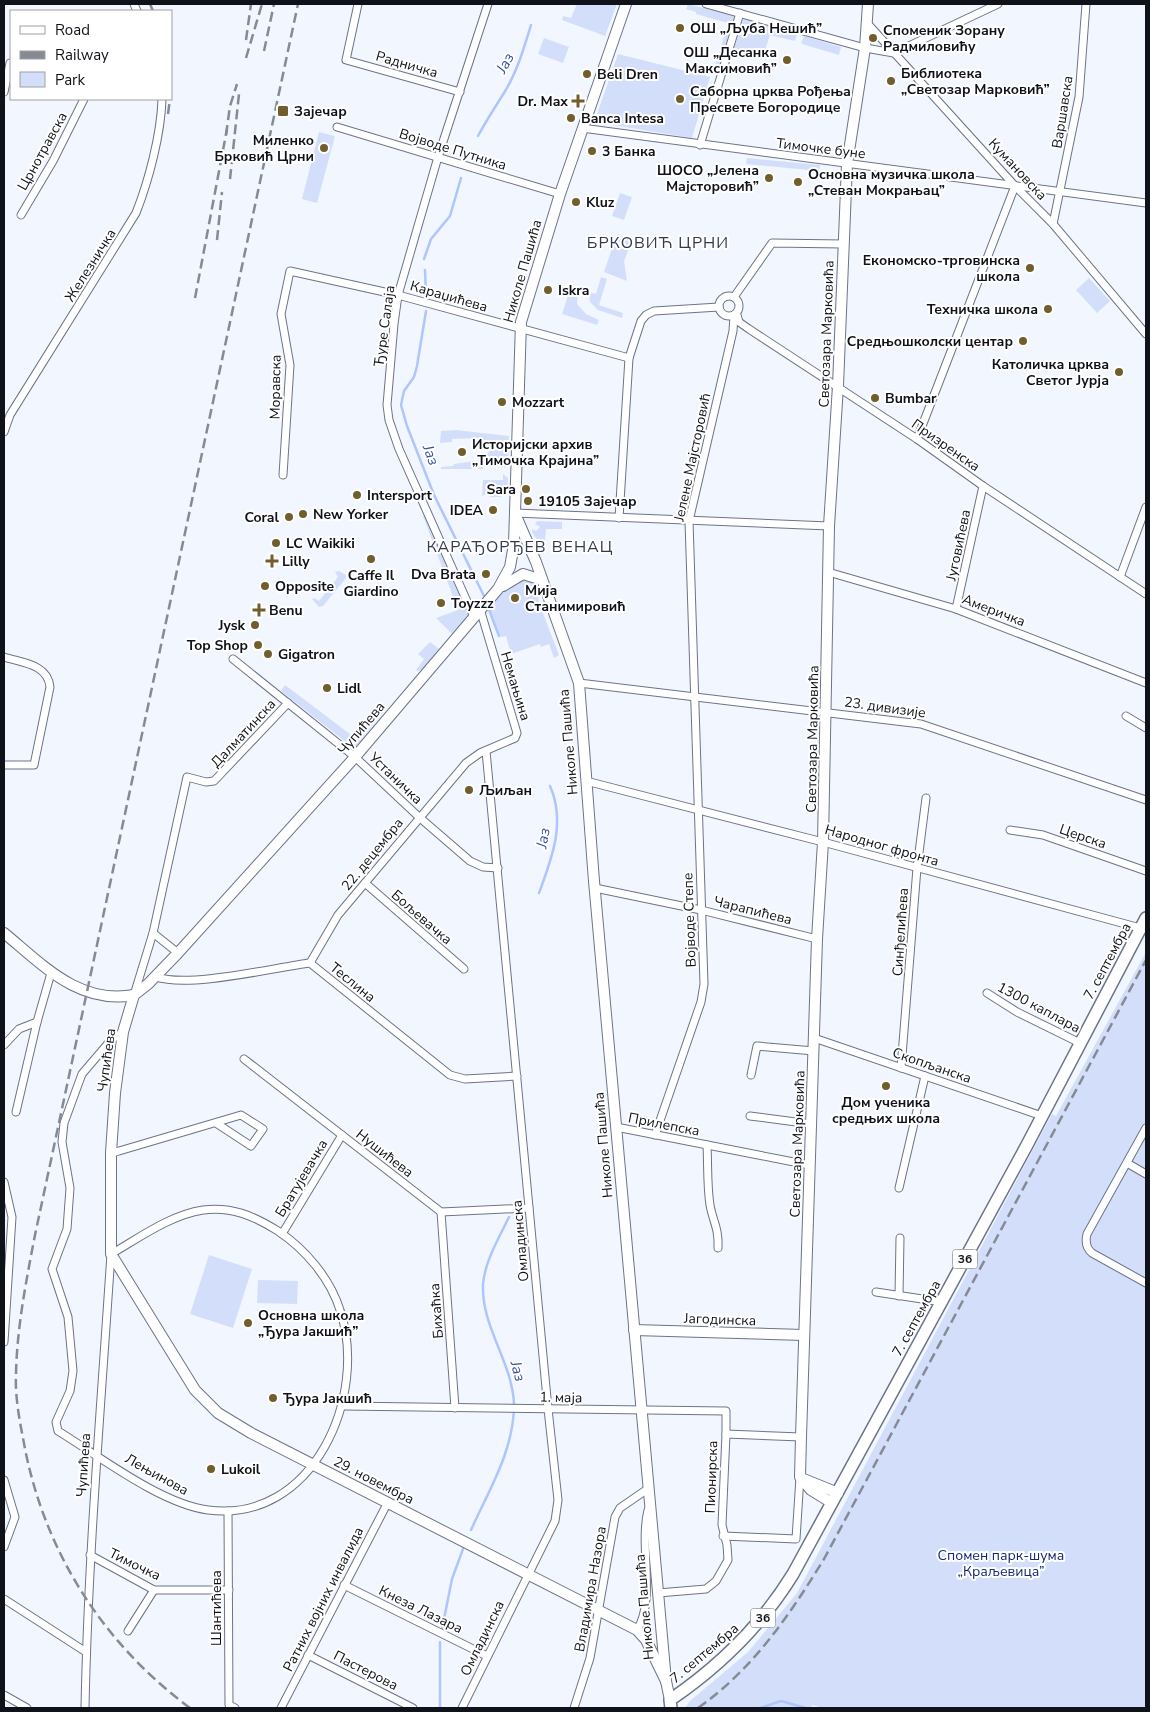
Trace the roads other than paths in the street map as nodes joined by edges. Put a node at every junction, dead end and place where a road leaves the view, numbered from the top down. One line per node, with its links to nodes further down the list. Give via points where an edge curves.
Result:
1 (358, 4): 14 (street, Радничка, via 346,60)
2 (488, 4): 14 (street, Ђуре Салаја)
3 (626, 4): 18 (street, Николе Пашића)
4 (710, 4): 8 (street)
5 (868, 4): 9 (street, Светозара Марковића)
6 (998, 4): 11 (street)
7 (1086, 4): 23 (street, Варшавска, via 1079,97)
8 (740, 13): 10 (street); 19 (street)
9 (868, 24): 10 (street, Светозара Марковића); 11 (street, Кумановска)
10 (866, 48): 11 (street); 21 (street, Светозара Марковића)
11 (894, 53): 22 (street, Кумановска)
12 (8, 62): 13 (street)
13 (4, 92)
14 (460, 92): 20 (street, Ђуре Салаја)
15 (84, 100): 26 (street, Црнотравска)
16 (162, 100): 38 (street, Железничка, via 148,174 136,213 10,415)
17 (338, 127): 20 (street, Војводе Путника)
18 (582, 128): 19 (street, Тимочке буне, via 671,138); 24 (street, Николе Пашића)
19 (700, 145): 21 (street, Тимочке буне)
20 (438, 157): 24 (street, Војводе Путника); 30 (street, Ђуре Салаја)
21 (847, 164): 22 (street, Тимочке буне); 28 (street, Светозара Марковића)
22 (1015, 186): 23 (street, Тимочке буне); 27 (street, Кумановска); 39 (street)
23 (1061, 192): 25 (street, Тимочке буне); 27 (street, Варшавска)
24 (560, 194): 34 (street, Николе Пашића)
25 (1146, 203)
26 (21, 215)
27 (1053, 224): 35 (street, Кумановска)
28 (843, 244): 31 (street, via 772,243); 37 (street, Светозара Марковића)
29 (290, 271): 30 (street, Караџићева); 40 (street, Моравска, via 281,314 290,365)
30 (398, 296): 34 (street, Караџићева); 55 (street, Ђуре Салаја, via 390,360 389,420 399,449)
31 (734, 297): 32 (street, via 723,298); 33 (street, via 739,304)
32 (719, 307): 33 (street, via 724,314); 36 (street, via 654,311 646,315)
33 (735, 314): 37 (street, Призренска, via 741,324); 45 (street, Јелене Мајсторовић)
34 (520, 330): 36 (street, Караџићева); 43 (street, Николе Пашића)
35 (1146, 334)
36 (628, 358): 44 (street)
37 (838, 386): 39 (street, Призренска); 46 (street, Светозара Марковића)
38 (4, 432)
39 (917, 438): 41 (street, Призренска)
40 (283, 474)
41 (983, 486): 51 (street, Призренска); 56 (street, Југовићева)
42 (1146, 507): 51 (street)
43 (515, 513): 44 (street); 47 (street); 48 (street, Николе Пашића)
44 (619, 518): 45 (street)
45 (689, 521): 46 (street); 61 (street, Јелене Мајсторовић)
46 (829, 526): 49 (street, Светозара Марковића)
47 (512, 560): 48 (street, via 522,557); 53 (street)
48 (536, 562): 50 (street); 52 (street, Николе Пашића)
49 (828, 572): 56 (street, Америчка); 63 (street, Светозара Марковића)
50 (523, 574): 52 (street); 53 (street)
51 (1120, 576): 54 (street, Призренска)
52 (542, 580): 59 (street, Николе Пашића)
53 (498, 589): 55 (street, Чупићева)
54 (1146, 594)
55 (481, 608): 66 (street, Немањина, via 517,733 514,740); 67 (street, Чупићева)
56 (956, 609): 60 (street, Америчка)
57 (4, 657): 68 (street, via 41,669 49,679 50,687 34,765)
58 (233, 659): 62 (street, Устаничка)
59 (579, 683): 61 (street, 23. дивизије); 69 (street, Николе Пашића)
60 (1146, 683)
61 (695, 697): 63 (street, 23. дивизије); 72 (street, Војводе Степе)
62 (288, 703): 67 (street, Устаничка); 84 (street, Далматинска, via 214,781 187,778)
63 (827, 711): 71 (street, 23. дивизије, via 928,725); 75 (street, Светозара Марковића)
64 (1126, 716): 65 (street)
65 (1146, 728)
66 (486, 751): 73 (street, 22. децембра, via 466,763); 76 (street, Омладинска)
67 (356, 756): 73 (street, Устаничка); 86 (street, Чупићева)
68 (4, 764)
69 (586, 781): 72 (street, Народног фронта); 80 (street, Николе Пашића)
70 (926, 798): 77 (street, Синђелићева)
71 (1146, 800)
72 (699, 809): 75 (street, Народног фронта); 81 (street, Војводе Степе)
73 (419, 817): 76 (street, Устаничка, via 474,864); 79 (street, 22. децембра)
74 (1010, 830): 78 (street, Церска, via 1043,835)
75 (823, 842): 77 (street, Народног фронта); 85 (street, Светозара Марковића)
76 (498, 868): 102 (street, Омладинска)
77 (917, 868): 82 (street, Народног фронта); 100 (street, Синђелићева)
78 (1146, 871)
79 (364, 883): 87 (street, 22. децембра, via 338,915); 88 (street, Бољевачка)
80 (595, 888): 81 (street, Чарапићева); 109 (street, Николе Пашића)
81 (701, 910): 85 (street, Чарапићева); 112 (street, Војводе Степе, via 703,994)
82 (1145, 925): 96 (main road, 7. септембра / 36)
83 (4, 933): 89 (street)
84 (153, 933): 86 (street); 92 (street)
85 (817, 939): 95 (street, Светозара Марковића)
86 (178, 953): 90 (street, Чупићева)
87 (310, 963): 90 (street, Теслина, via 199,979 172,981); 102 (street, Теслина, via 450,1075 465,1079)
88 (464, 969)
89 (51, 973): 92 (street, via 79,990 117,997); 93 (street)
90 (156, 977): 92 (street, Чупићева)
91 (987, 993): 96 (street, 1300 каплара, via 1017,1012)
92 (134, 995): 94 (street, Чупићева)
93 (37, 1022): 97 (street, via 19,1029); 104 (street)
94 (123, 1032): 114 (street, Чупићева); 139 (street, Лењинова, via 111,1040 82,1074 70,1102 62,1142 70,1188 67,1229 52,1269 68,1317 73,1372 72,1386 56,1428)
95 (814, 1038): 98 (street, Светозара Марковића); 100 (street, Скопљанска)
96 (1080, 1043): 106 (main road, 7. септембра / 36)
97 (4, 1045)
98 (814, 1050): 101 (street, via 757,1046); 108 (street, Светозара Марковића)
99 (244, 1059): 111 (street, Нушићева)
100 (901, 1068): 103 (street, Скопљанска)
101 (751, 1075)
102 (517, 1076): 120 (street, Омладинска)
103 (925, 1076): 106 (street, Скопљанска); 119 (street)
104 (16, 1112)
105 (750, 1116): 108 (street)
106 (1042, 1116): 129 (main road, 7. септембра / 36)
107 (216, 1123): 107 (street, via 242,1116 263,1129 251,1146); 114 (street)
108 (811, 1124): 116 (street, Светозара Марковића)
109 (616, 1127): 112 (street, Прилепска); 130 (street, Николе Пашића)
110 (1146, 1128): 115 (street)
111 (342, 1135): 121 (street, Нушићева); 122 (street, Братујевачка)
112 (655, 1135): 113 (street, Прилепска)
113 (708, 1145): 116 (street, Прилепска); 124 (street, Прилепска, via 710,1206 718,1228)
114 (111, 1153): 125 (street, Чупићева)
115 (1127, 1163): 117 (street); 126 (street, via 1087,1234 1086,1245 1092,1253)
116 (810, 1165): 131 (street, Светозара Марковића)
117 (1146, 1174)
118 (4, 1182): 132 (street, via 12,1217)
119 (899, 1188)
120 (530, 1208): 121 (street); 135 (street, Омладинска)
121 (441, 1212): 134 (street, Бихаћка)
122 (282, 1234): 125 (street, Лењинова, via 244,1213 205,1210 182,1216); 133 (street, Лењинова, via 314,1264 331,1288 341,1310 348,1356)
123 (900, 1238): 128 (street)
124 (718, 1248)
125 (111, 1254): 139 (street, Чупићева); 140 (street, 29. новембра, via 201,1398 235,1424)
126 (1146, 1283)
127 (876, 1292): 128 (street)
128 (899, 1296): 129 (street)
129 (942, 1302): 144 (main road, 7. септембра / 36)
130 (634, 1330): 131 (street, Јагодинска); 136 (street, Николе Пашића)
131 (804, 1335): 138 (street, Светозара Марковића)
132 (4, 1342)
133 (343, 1406): 134 (street, 1. маја); 140 (street, Лењинова, via 334,1429)
134 (455, 1408): 135 (street, 1. маја)
135 (548, 1410): 136 (street, 1. маја); 151 (street, Омладинска, via 558,1510)
136 (642, 1410): 137 (street, 1. маја, via 726,1411); 143 (street, Николе Пашића)
137 (726, 1434): 138 (street, Пионирска); 148 (street, Пионирска)
138 (801, 1437): 141 (street, Светозара Марковића)
139 (98, 1455): 147 (street, Лењинова, via 174,1500 200,1509); 150 (street, Чупићева)
140 (313, 1464): 145 (street, 29. новембра); 147 (street, Лењинова, via 283,1494 247,1508)
141 (800, 1477): 144 (street); 148 (street, Светозара Марковића, via 796,1539)
142 (4, 1480): 149 (street, via 15,1517)
143 (649, 1488): 146 (street, Николе Пашића); 157 (street, Владимира Назора, via 620,1508 615,1517)
144 (835, 1498): 165 (main road, 7. септембра / 36, via 788,1582 755,1627)
145 (388, 1502): 151 (street, 29. новембра); 152 (street, Ратних војних инвалида)
146 (650, 1503): 155 (street, Николе Пашића); 158 (street, Николе Пашића, via 645,1526 645,1612)
147 (228, 1511): 154 (street, Шантићева)
148 (723, 1536): 155 (street, Пионирска, via 728,1560 712,1586)
149 (4, 1547)
150 (90, 1555): 153 (street, Тимочка); 160 (street, Чупићева)
151 (528, 1573): 157 (street, 29. новембра); 162 (street, Омладинска)
152 (344, 1585): 161 (street, Ратних војних инвалида); 162 (street, Кнеза Лазара)
153 (154, 1590): 154 (street, Тимочка); 159 (street)
154 (229, 1590): 166 (street, Шантићева)
155 (658, 1594): 163 (street, Николе Пашића)
156 (4, 1600): 160 (street)
157 (599, 1610): 158 (street, 29. новембра); 172 (street, Владимира Назора, via 590,1658)
158 (637, 1630): 163 (street, 29. новембра, via 646,1640)
159 (128, 1631)
160 (86, 1652): 168 (street, Чупићева)
161 (308, 1655): 169 (street, Ратних војних инвалида); 170 (street, Пастерова)
162 (487, 1656): 171 (street, Омладинска)
163 (666, 1681): 165 (street, Николе Пашића)
164 (4, 1695): 167 (street)
165 (670, 1704)
166 (232, 1707)
167 (27, 1708)
168 (85, 1708)
169 (281, 1708)
170 (413, 1708)
171 (462, 1708)
172 (574, 1708)

